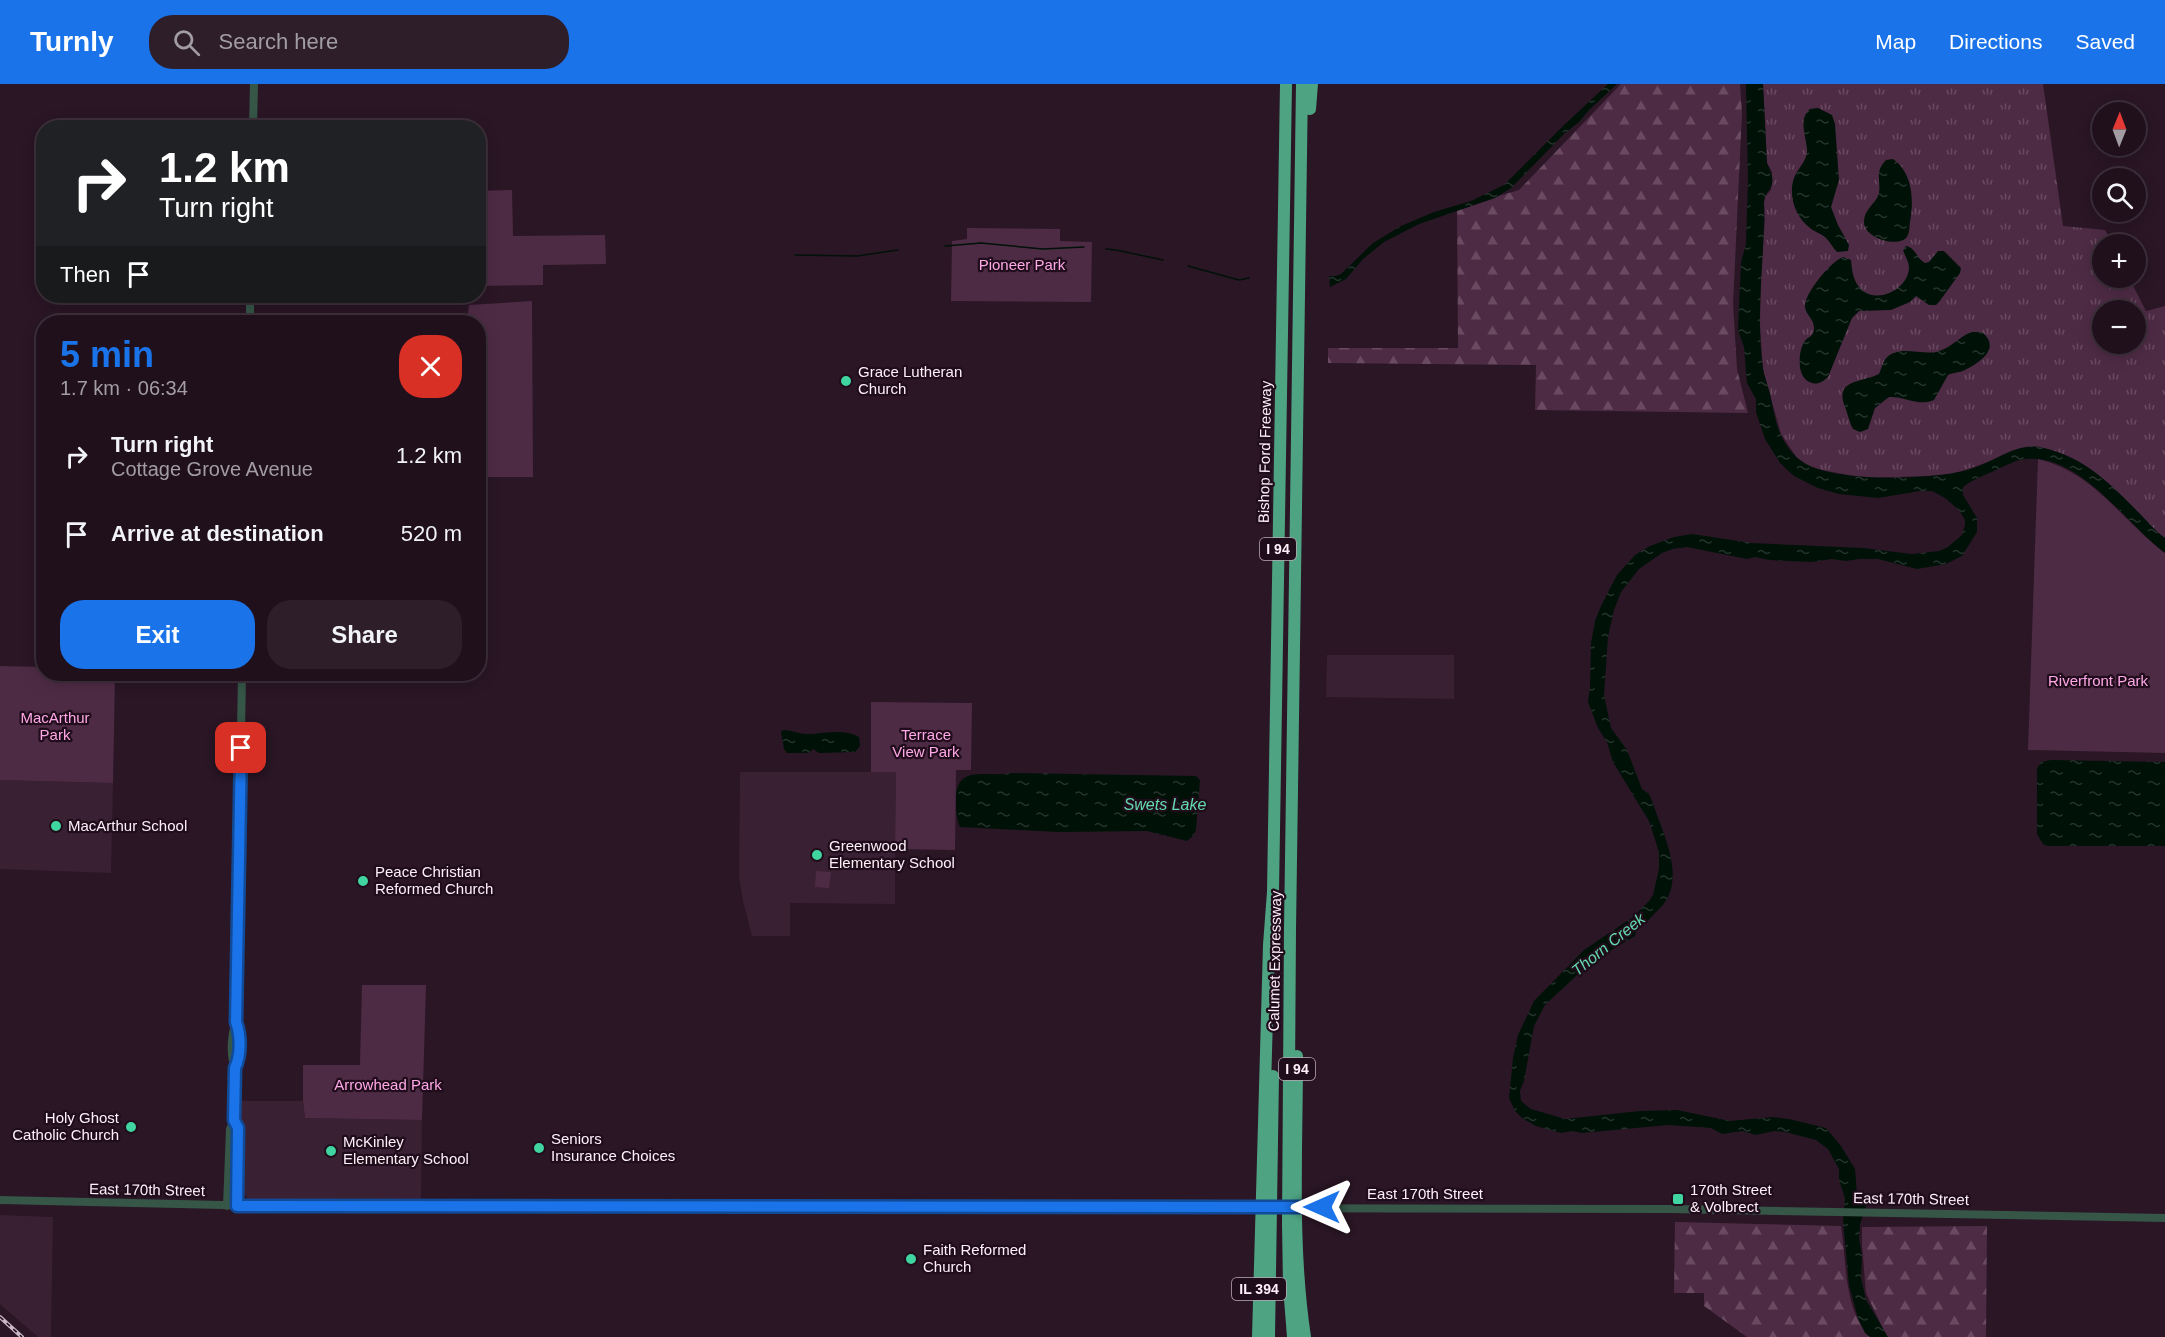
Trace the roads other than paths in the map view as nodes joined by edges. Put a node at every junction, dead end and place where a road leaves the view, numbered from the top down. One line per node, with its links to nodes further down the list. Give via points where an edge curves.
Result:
1 (254, 84): 6 (street)
2 (1277, 84): 7 (highway)
3 (1286, 84): 7 (highway, Bishop Ford Freeway / I 94)
4 (1302, 84): 8 (highway, I 94)
5 (1312, 84): 8 (highway)
6 (253, 120)
7 (1284, 206): 11 (highway, Bishop Ford Freeway / I 94)
8 (1301, 239): 10 (highway, I 94)
9 (242, 681): 13 (street, via 236,1022 239,1031 234,1120 230,1129)
10 (1293, 801): 17 (highway, Calumet Expressway / IL 394, via 1288,1235); 18 (highway, I 94, via 1297,848 1296,1225)
11 (1273, 892): 15 (highway, IL 394); 16 (highway, I 94)
12 (0, 1200): 13 (street, East 170th Street)
13 (232, 1206): 14 (street, East 170th Street, via 1809,1210)
14 (2165, 1218)
15 (1258, 1337)
16 (1269, 1337)
17 (1293, 1337)
18 (1305, 1337)

